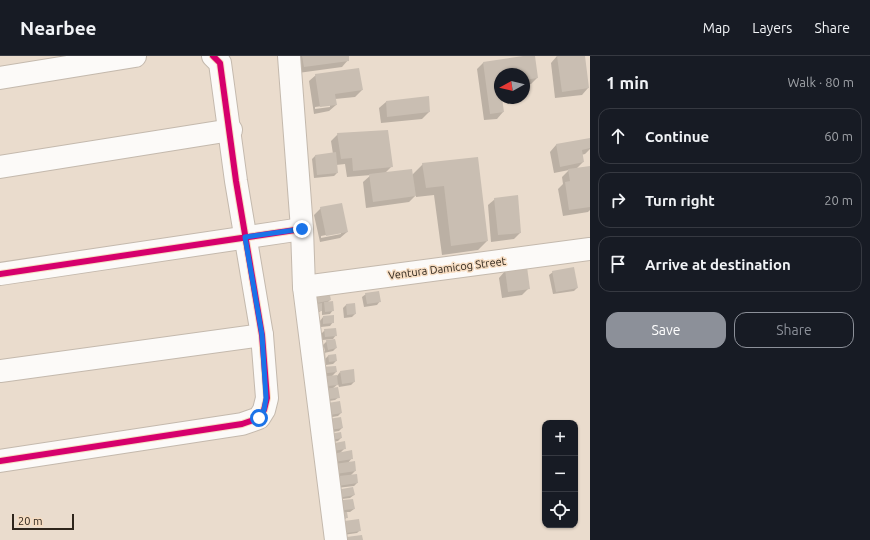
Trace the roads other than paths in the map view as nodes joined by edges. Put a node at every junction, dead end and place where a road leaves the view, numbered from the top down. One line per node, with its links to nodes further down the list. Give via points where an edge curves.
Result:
1 (135, 56): 4 (street)
2 (213, 56): 5 (street, via 220,62)
3 (289, 56): 7 (street)
4 (0, 78)
5 (231, 130): 6 (street); 8 (street)
6 (0, 167)
7 (302, 229): 8 (street); 11 (street)
8 (245, 237): 10 (street); 12 (street)
9 (590, 249): 11 (street, Ventura Damicog Street)
10 (0, 274)
11 (304, 287): 15 (street)
12 (262, 335): 13 (street); 14 (street, via 266,398 264,410 253,422)
13 (0, 371)
14 (0, 461)
15 (336, 540)

